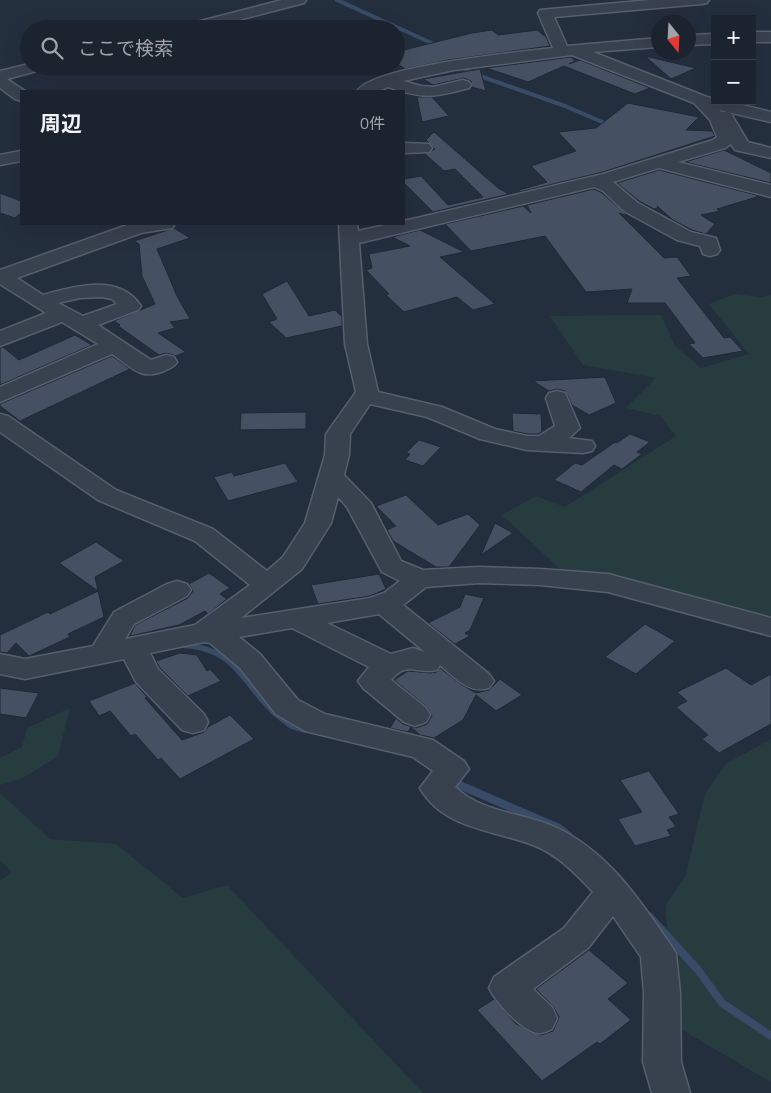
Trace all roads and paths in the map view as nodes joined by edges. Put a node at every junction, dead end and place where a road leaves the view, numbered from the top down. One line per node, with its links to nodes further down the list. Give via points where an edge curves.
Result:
1 (299, 0): 3 (street)
2 (702, 0): 10 (street, via 545,13)
3 (221, 20)
4 (756, 37): 5 (street)
5 (771, 37)
6 (711, 39): 7 (street)
7 (696, 40)
8 (651, 43): 9 (street)
9 (594, 47): 10 (street); 11 (street)
10 (568, 50): 15 (street, via 460,65); 19 (street)
11 (647, 63)
12 (20, 71): 13 (street)
13 (0, 76)
14 (0, 81): 18 (street)
15 (386, 81): 16 (street, via 424,92); 17 (street)
16 (463, 85)
17 (367, 90)
18 (20, 95)
19 (700, 100): 20 (street); 27 (street, via 725,130 726,138 719,144)
20 (720, 106): 21 (street); 24 (street, via 741,146)
21 (771, 117)
22 (405, 148): 23 (street)
23 (423, 148)
24 (771, 153)
25 (20, 156): 26 (street)
26 (0, 160)
27 (661, 163): 28 (street); 29 (street, via 694,174)
28 (597, 181): 30 (street); 34 (street, via 631,207 684,236 709,242)
29 (771, 191)
30 (405, 220)
31 (158, 225): 35 (street, via 137,228)
32 (383, 225): 33 (street)
33 (349, 232): 42 (street, via 356,344 366,392)
34 (710, 250)
35 (1, 277): 36 (street)
36 (40, 302): 37 (street); 37 (street, via 92,291 117,294 131,306)
37 (73, 319): 38 (street); 39 (street)
38 (0, 339)
39 (114, 345): 40 (street, via 149,369); 41 (street)
40 (166, 362)
41 (0, 395)
42 (364, 396): 45 (street, via 434,412 488,434); 47 (street, via 338,434)
43 (557, 398): 45 (street, via 568,428)
44 (0, 421): 49 (street, via 107,495 204,536)
45 (544, 444): 46 (street)
46 (583, 446)
47 (332, 477): 48 (street, via 358,503 391,566); 49 (street, via 318,523 293,563)
48 (419, 579): 51 (street, via 394,599); 53 (street, via 480,574 608,583)
49 (267, 585): 54 (street)
50 (178, 590): 55 (street, via 124,618)
51 (384, 602): 52 (street); 60 (street)
52 (296, 619): 54 (street); 59 (street)
53 (771, 627)
54 (211, 634): 56 (street); 63 (street, via 250,661 287,707 316,723 422,748 444,778 452,803 480,818 545,836 577,856)
55 (103, 653): 56 (street); 58 (street, via 25,669)
56 (135, 653): 62 (street, via 146,675)
57 (427, 662): 59 (street, via 413,658)
58 (0, 664)
59 (388, 664): 61 (street, via 373,681)
60 (479, 681)
61 (415, 715)
62 (194, 722)
63 (615, 892): 64 (street, via 576,938 507,988); 65 (street, via 658,954 662,993 662,1062)
64 (540, 1018)
65 (670, 1093)

